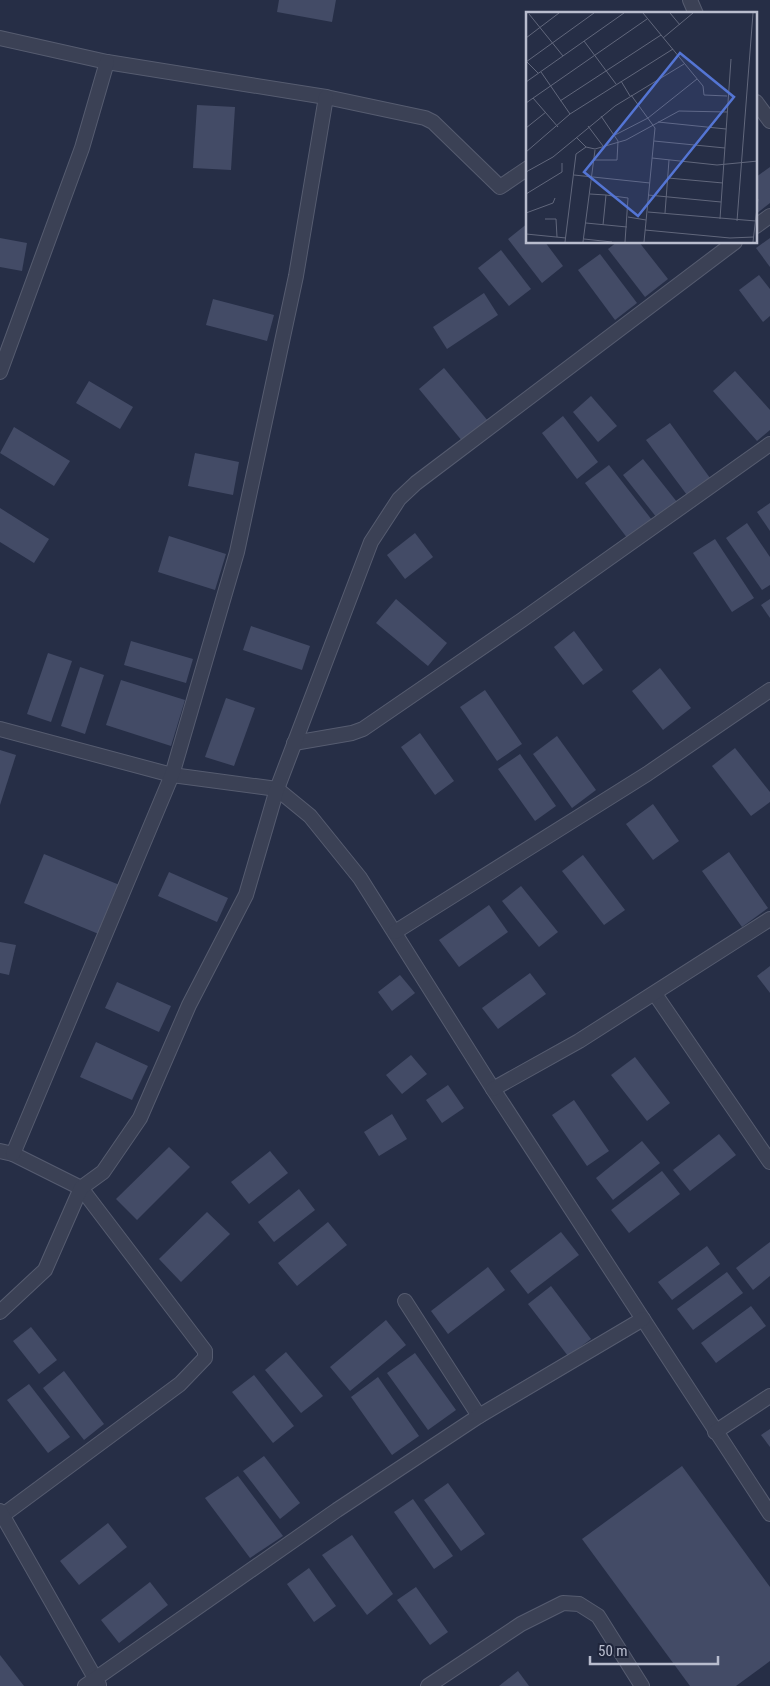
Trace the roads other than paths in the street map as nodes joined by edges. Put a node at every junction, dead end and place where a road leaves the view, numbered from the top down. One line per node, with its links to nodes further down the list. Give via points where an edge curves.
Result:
1 (690, 0): 2 (street)
2 (695, 12)
3 (0, 38): 4 (street)
4 (107, 62): 5 (street); 12 (street, via 82,148)
5 (326, 97): 8 (street, via 433,122 500,187); 17 (street, via 296,276 237,552)
6 (758, 105): 7 (street)
7 (770, 121)
8 (526, 169)
9 (770, 216): 10 (street)
10 (758, 225)
11 (732, 244): 16 (street, via 399,499 371,542)
12 (0, 372)
13 (770, 444): 16 (street, via 363,729)
14 (770, 690): 20 (street, via 647,774)
15 (0, 729): 17 (street)
16 (294, 743): 18 (street)
17 (172, 775): 18 (street); 23 (street)
18 (278, 789): 20 (street, via 310,816 360,878); 25 (street, via 246,895 189,1005 140,1118 103,1172)
19 (770, 919): 21 (street)
20 (396, 932): 22 (street)
21 (654, 994): 22 (street, via 579,1041); 24 (street)
22 (493, 1088): 28 (street)
23 (7, 1152): 25 (street)
24 (769, 1157)
25 (81, 1188): 27 (street, via 46,1270); 32 (street, via 205,1351 205,1358 180,1384)
26 (405, 1301): 30 (street)
27 (0, 1312)
28 (643, 1319): 30 (street); 31 (street)
29 (770, 1396): 31 (street)
30 (479, 1416): 34 (street, via 338,1510)
31 (714, 1432): 33 (street)
32 (1, 1513): 34 (street)
33 (770, 1514)
34 (93, 1684)
35 (428, 1686): 36 (street, via 521,1624 563,1602 579,1604 598,1616)
36 (642, 1686)

